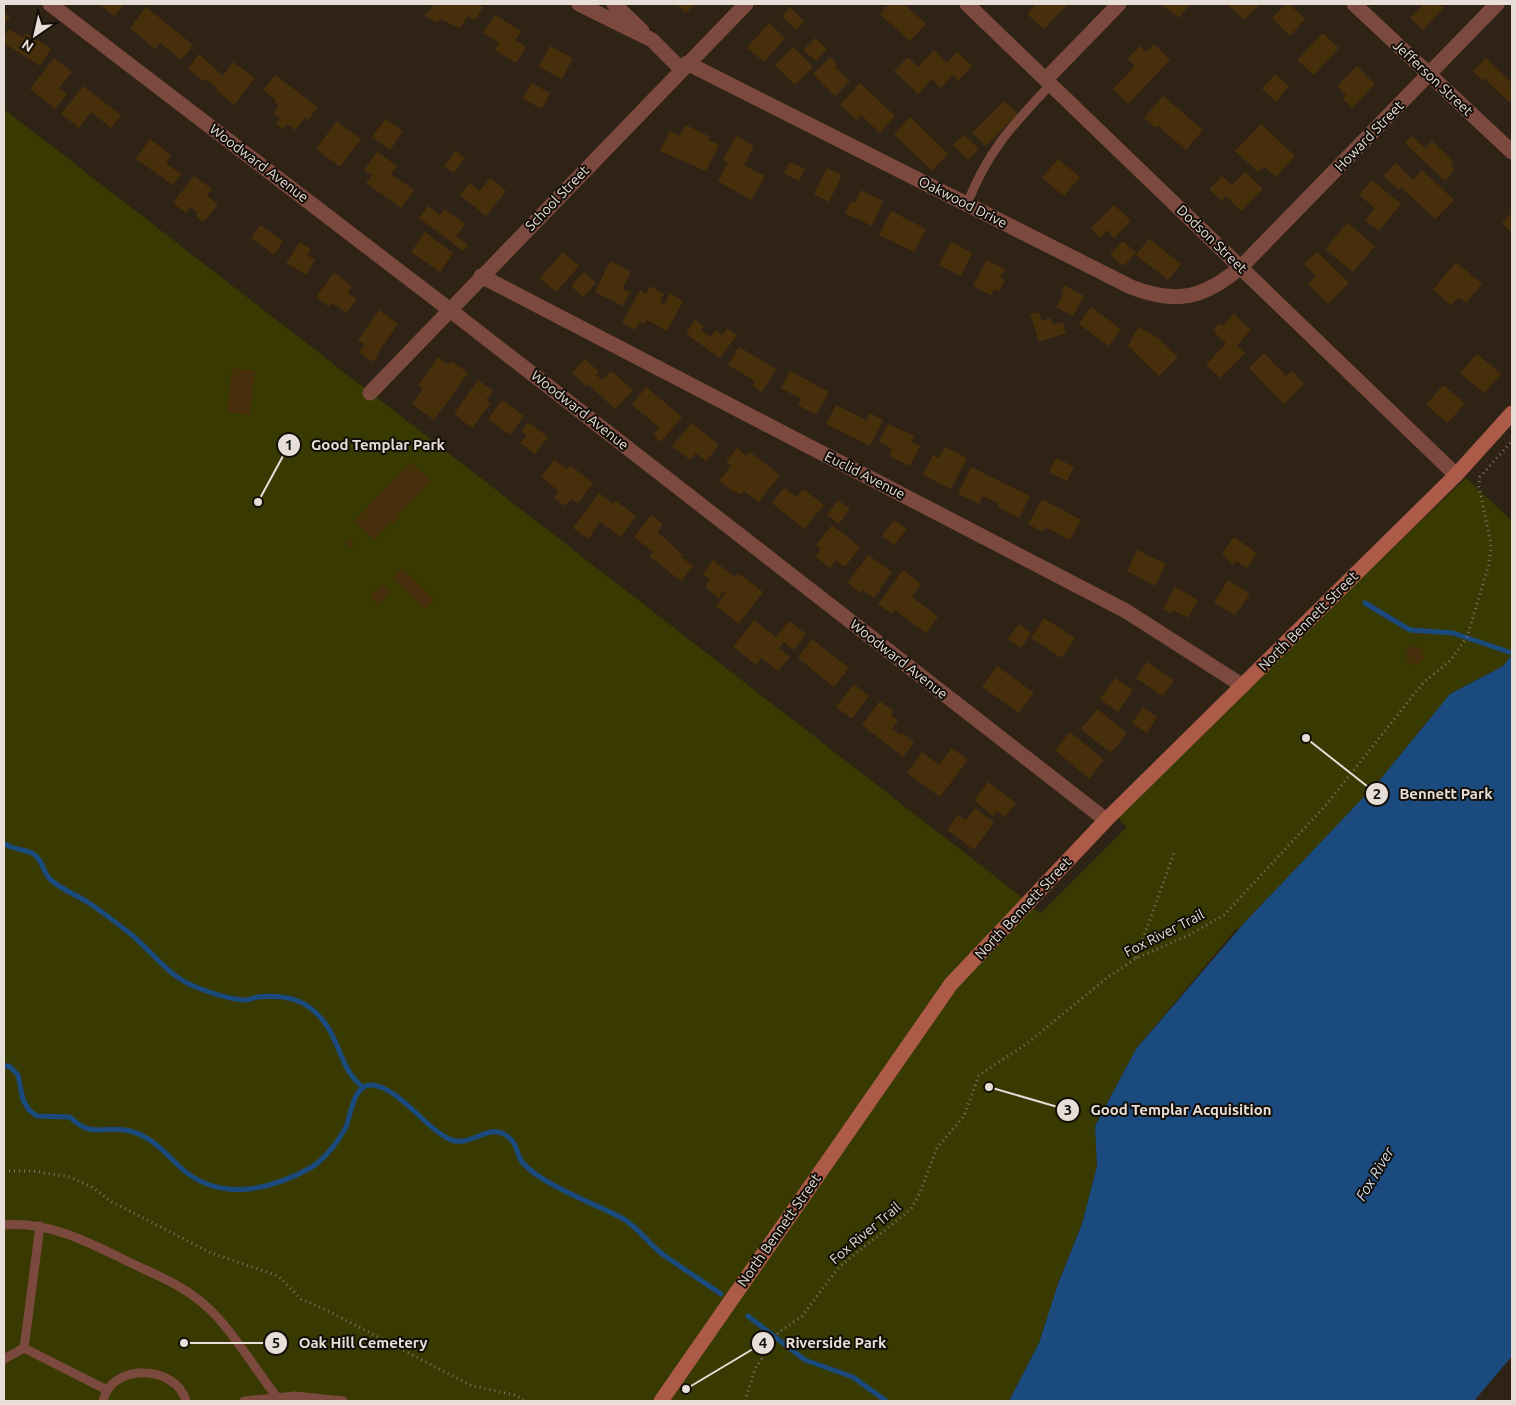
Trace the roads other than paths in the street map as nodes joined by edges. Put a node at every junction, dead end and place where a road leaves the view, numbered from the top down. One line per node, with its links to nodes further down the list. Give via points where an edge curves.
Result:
1 (50, 4): 17 (street, Woodward Avenue)
2 (579, 4): 9 (street, Oakwood Drive)
3 (614, 4): 9 (street)
4 (746, 4): 10 (street, School Street)
5 (967, 4): 12 (street, Dodson Street)
6 (1119, 4): 12 (street)
7 (1354, 4): 11 (street, Jefferson Street)
8 (1496, 4): 11 (street, Howard Street)
9 (652, 40): 10 (street, Oakwood Drive)
10 (684, 66): 14 (street, Oakwood Drive); 16 (street, School Street)
11 (1428, 75): 13 (street, Jefferson Street); 15 (street, Howard Street)
12 (1049, 81): 14 (lane, via 1000,140 984,165); 15 (street, Dodson Street)
13 (1512, 152)
14 (967, 204): 15 (street, Oakwood Drive, via 1154,296 1178,297 1203,292)
15 (1241, 267): 20 (street, Dodson Street)
16 (481, 276): 17 (street, School Street); 21 (street, Euclid Avenue, via 1126,611)
17 (450, 310): 18 (street, School Street); 22 (street, Woodward Avenue)
18 (370, 393)
19 (1512, 413): 20 (main road, North Bennett Street)
20 (1456, 475): 21 (main road, North Bennett Street)
21 (1242, 686): 22 (main road, North Bennett Street)
22 (1106, 820): 33 (main road, North Bennett Street, via 951,984)
23 (4, 1224): 24 (lane)
24 (40, 1226): 25 (lane); 28 (lane, via 83,1240 193,1295 219,1320)
25 (24, 1348): 26 (lane); 27 (lane)
26 (4, 1359)
27 (107, 1390): 29 (lane); 30 (lane, via 124,1376 148,1372 171,1382)
28 (276, 1396): 31 (lane); 32 (lane)
29 (103, 1401)
30 (186, 1401)
31 (244, 1401)
32 (343, 1401)
33 (661, 1401)

